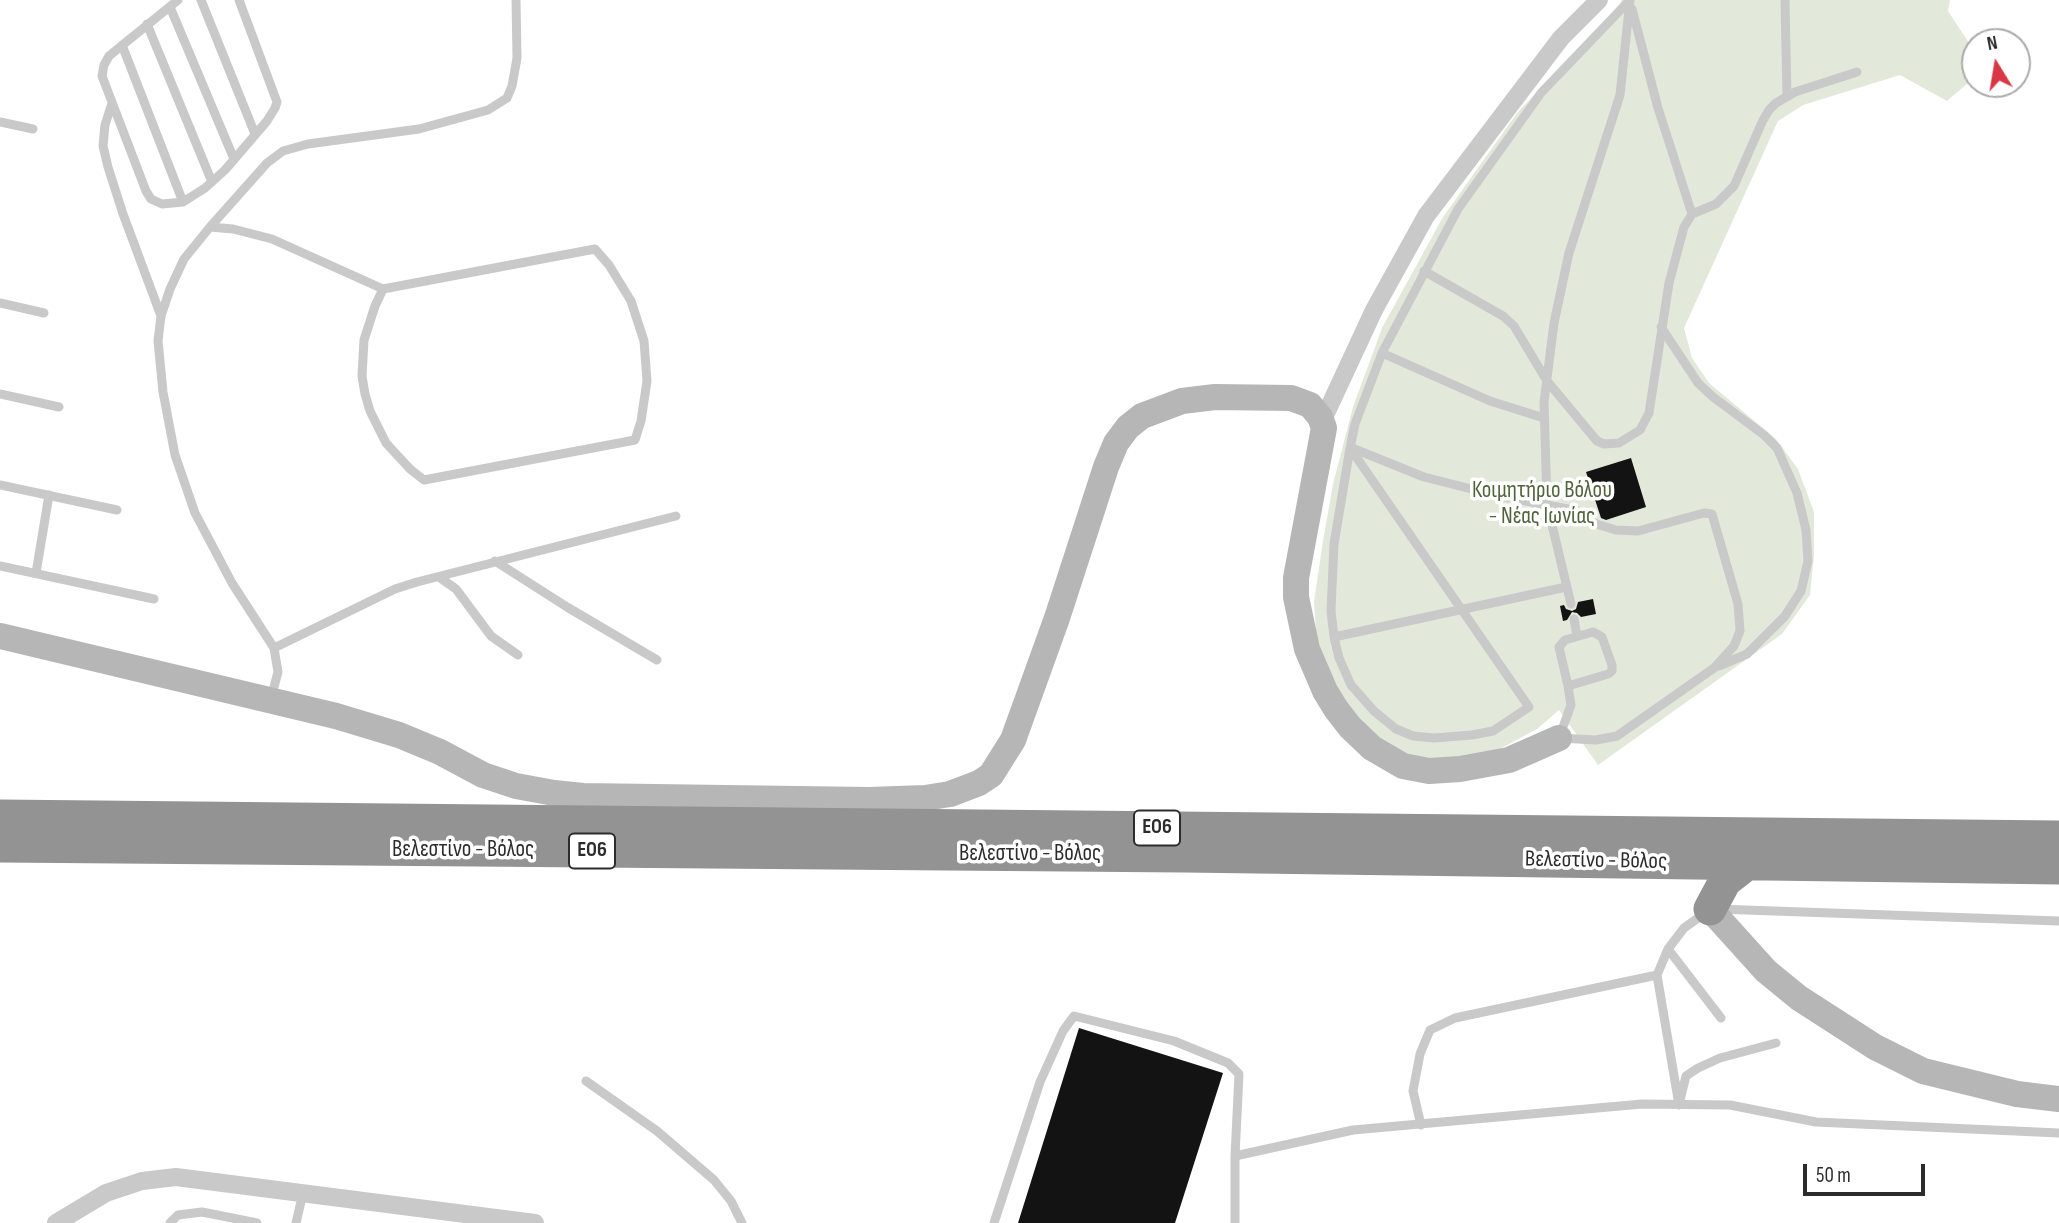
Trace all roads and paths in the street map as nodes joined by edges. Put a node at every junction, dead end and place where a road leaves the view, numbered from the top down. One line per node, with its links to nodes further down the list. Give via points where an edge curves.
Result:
1 (201, 0): 15 (lane)
2 (239, 0): 15 (lane, via 277,102)
3 (516, 0): 20 (lane, via 517,58 507,98 488,110 419,129 283,151)
4 (1598, 0): 32 (street, via 1561,38 1426,216 1374,310)
5 (1630, 0): 19 (lane); 21 (lane, via 1527,111 1458,209); 28 (lane, via 1620,95 1569,253)
6 (1785, 0): 11 (lane)
7 (174, 3): 8 (lane); 16 (lane)
8 (147, 24): 9 (lane); 17 (lane)
9 (122, 45): 12 (lane, via 109,56 102,76); 18 (lane)
10 (1857, 72): 11 (lane)
11 (1787, 97): 19 (lane, via 1769,110 1734,186 1716,204)
12 (112, 103): 18 (lane, via 151,199 162,204); 25 (lane, via 103,146)
13 (0, 122): 14 (lane)
14 (33, 129)
15 (255, 134): 16 (lane)
16 (234, 159): 17 (lane)
17 (212, 182): 18 (lane)
18 (183, 202)
19 (1692, 214): 26 (lane, via 1672,272)
20 (210, 227): 22 (lane, via 272,239); 25 (lane, via 184,259)
21 (1424, 271): 27 (lane); 28 (lane, via 1509,321)
22 (383, 289): 22 (lane, via 364,340 365,394 386,443 424,480 635,440 646,391 644,341 631,301 595,249)
23 (0, 303): 24 (lane)
24 (44, 313)
25 (162, 316): 51 (lane, via 158,341 175,455 195,513)
26 (1661, 327): 28 (lane, via 1650,413 1640,430 1619,443 1597,441); 54 (lane, via 1698,383 1777,448 1797,493 1806,530 1804,581 1785,616 1747,654)
27 (1382, 354): 31 (lane, via 1490,401); 33 (lane)
28 (1547, 381): 31 (lane)
29 (0, 394): 30 (lane)
30 (59, 407)
31 (1544, 418): 36 (lane)
32 (1322, 422): 56 (street, via 1310,405 1297,400 1216,397 1170,404 1128,427 1106,467 1013,740 992,775 950,793 869,800 554,793 483,775 399,735); 57 (street, via 1324,435 1296,597 1307,649 1336,709 1372,748 1404,766 1429,771 1510,760)
33 (1350, 448): 36 (lane, via 1424,477); 46 (lane); 50 (lane, via 1334,544)
34 (0, 485): 35 (lane)
35 (49, 495): 37 (lane); 41 (lane)
36 (1547, 504): 43 (lane); 54 (lane, via 1578,511 1596,524 1616,530 1638,531 1712,514 1738,604 1740,631 1734,646)
37 (117, 510)
38 (676, 516): 39 (lane)
39 (495, 561): 42 (lane); 53 (lane)
40 (0, 566): 41 (lane)
41 (36, 573): 44 (lane)
42 (439, 577): 51 (lane, via 395,589); 52 (lane, via 456,589 491,636)
43 (1566, 587): 45 (lane); 46 (lane)
44 (154, 599)
45 (1571, 604)
46 (1461, 609): 50 (lane); 50 (lane, via 1530,707 1493,731 1434,738 1396,729 1351,685)
47 (1574, 619): 49 (lane)
48 (0, 636): 56 (street)
49 (1577, 636): 55 (lane, via 1559,647); 55 (lane, via 1600,634 1613,668 1608,674)
50 (1334, 637)
51 (274, 649): 56 (lane, via 278,672)
52 (518, 655)
53 (657, 660)
54 (1714, 668): 57 (lane, via 1617,736)
55 (1568, 686): 57 (lane, via 1571,705)
56 (270, 700)
57 (1559, 738)
58 (0, 816): 59 (highway, Βελεστίνο - Βόλος / ΕΟ6)
59 (2059, 837)
60 (0, 846): 61 (highway, Βελεστίνο - Βόλος / ΕΟ6)
61 (156, 848): 62 (highway); 63 (highway, Βελεστίνο - Βόλος / ΕΟ6)
62 (0, 859)
63 (1683, 862): 64 (highway, Βελεστίνο - Βόλος / ΕΟ6); 66 (highway)
64 (1748, 863): 65 (highway, Βελεστίνο - Βόλος / ΕΟ6); 66 (highway, via 1725,881)
65 (2059, 868)
66 (1710, 909): 67 (lane); 68 (lane); 73 (street, via 1766,971 1875,1047 1923,1071 2017,1094)
67 (2059, 921)
68 (1668, 949): 69 (lane); 70 (lane)
69 (1657, 975): 74 (lane); 75 (lane, via 1455,1018 1430,1030 1413,1091)
70 (1721, 1018)
71 (1776, 1043): 74 (lane, via 1698,1068 1686,1076)
72 (586, 1081): 85 (lane, via 657,1131 714,1180)
73 (2059, 1099)
74 (1679, 1105): 75 (lane, via 1642,1104); 76 (lane, via 1730,1105 1816,1122)
75 (1421, 1125): 77 (lane, via 1353,1130)
76 (2059, 1133)
77 (1235, 1156): 86 (lane, via 1239,1074 1228,1063 1174,1041 1074,1016 1040,1082); 87 (lane)
78 (303, 1193): 79 (street); 80 (street, via 176,1177 142,1181 106,1193); 83 (lane)
79 (500, 1221): 84 (street)
80 (56, 1223)
81 (170, 1223): 82 (lane, via 178,1215 202,1212)
82 (257, 1223)
83 (296, 1223)
84 (535, 1223)
85 (742, 1223)
86 (994, 1223)
87 (1235, 1223)

